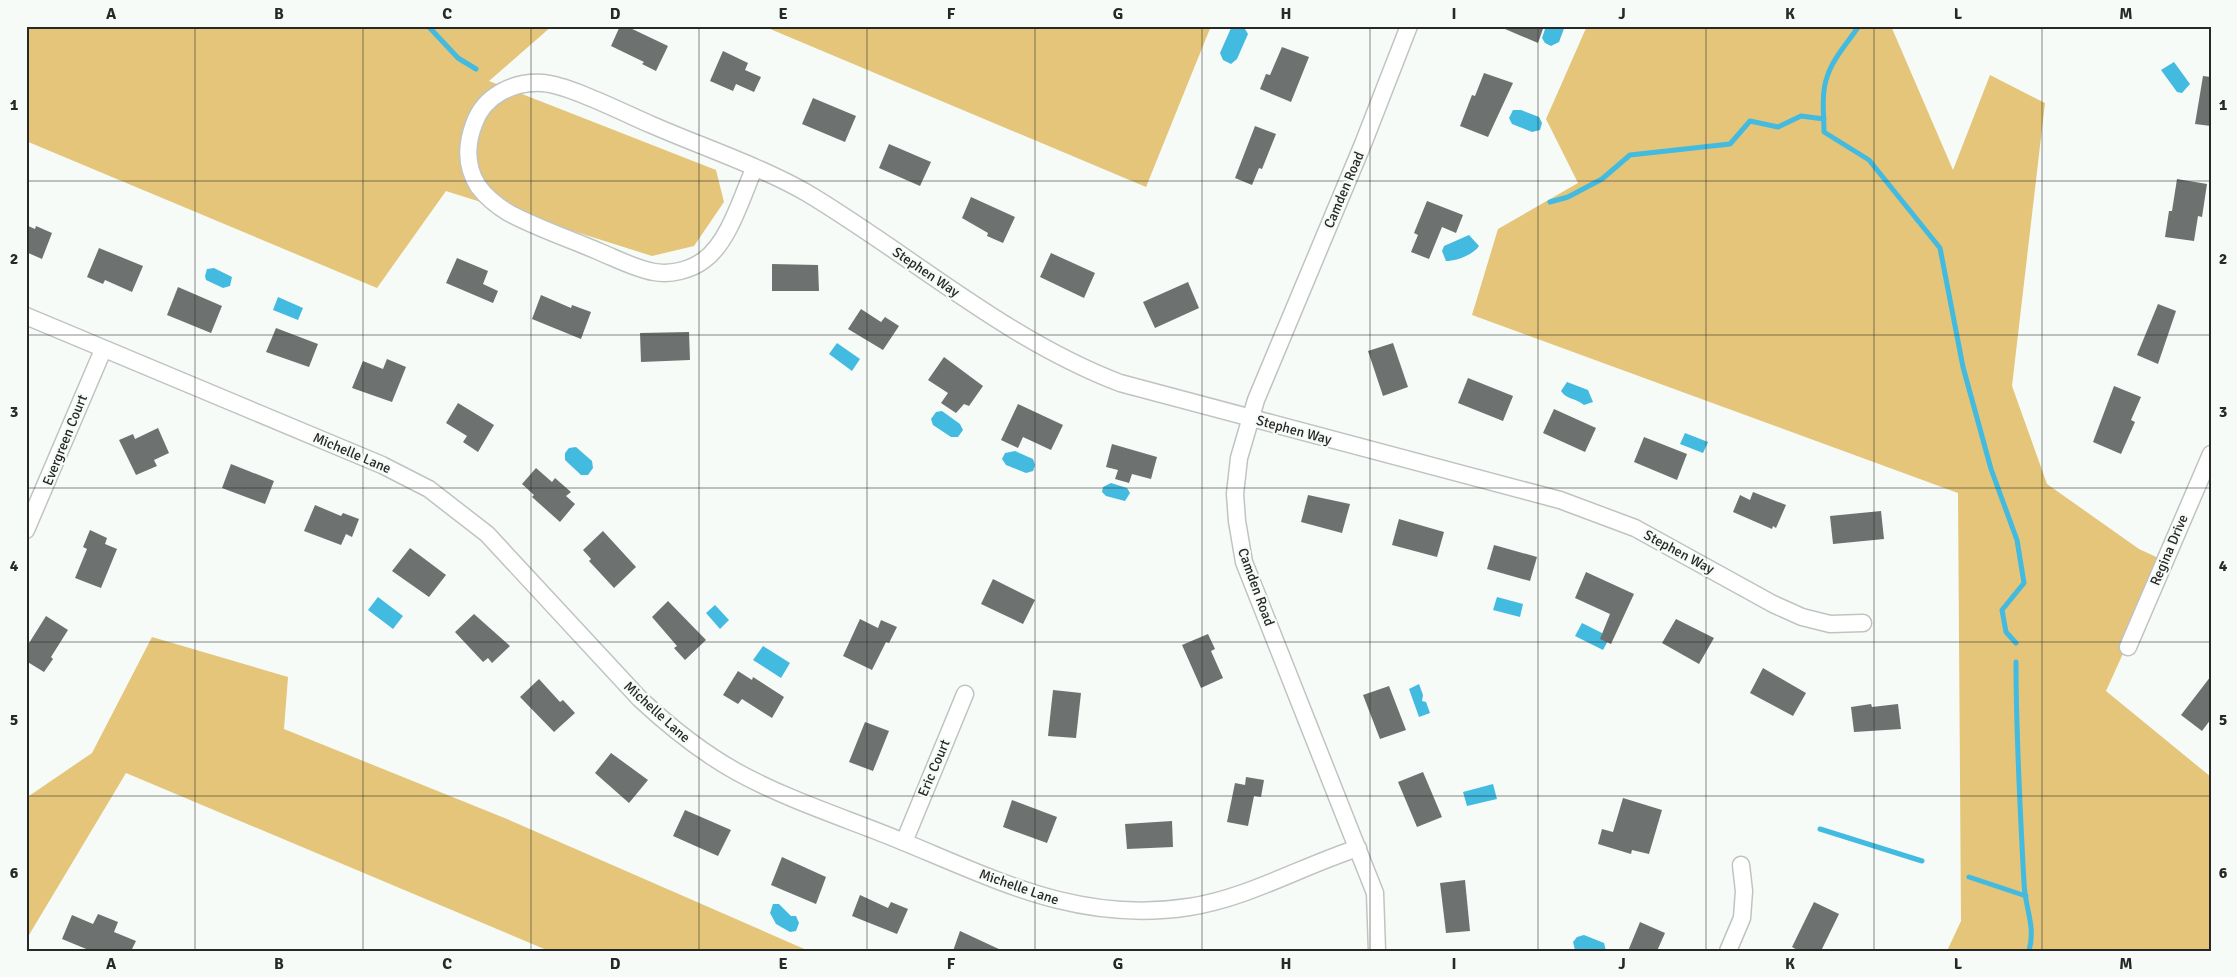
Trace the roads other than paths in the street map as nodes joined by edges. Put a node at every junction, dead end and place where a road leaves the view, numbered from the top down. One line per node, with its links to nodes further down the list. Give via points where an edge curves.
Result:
1 (1405, 27): 5 (street, Camden Road, via 1363,144)
2 (754, 168): 2 (street, Stephen Way, via 547,83 512,86 492,98 474,122 468,156 471,174 480,188 508,212 656,272 688,268 714,251 726,233); 5 (street, Stephen Way, via 805,192 1029,341 1085,370 1120,383)
3 (26, 316): 4 (street, Michelle Lane)
4 (103, 350): 7 (street, Evergreen Court); 11 (street, Michelle Lane, via 382,465 429,489 487,534 640,699 698,747 737,772 780,792)
5 (1250, 418): 8 (street, Stephen Way, via 1560,500 1635,528 1802,617 1830,624); 12 (street, Camden Road, via 1239,458 1235,494 1242,554)
6 (2211, 454): 9 (street, Regina Drive)
7 (26, 530)
8 (1863, 623)
9 (2128, 647)
10 (965, 694): 11 (street, Eric Court)
11 (904, 842): 12 (street, Michelle Lane, via 1030,894 1101,909 1143,910 1189,907 1233,897)
12 (1358, 848): 14 (street, Camden Road, via 1376,893)
13 (1741, 865): 15 (street, via 1744,891 1742,918)
14 (1377, 951)
15 (1728, 951)

